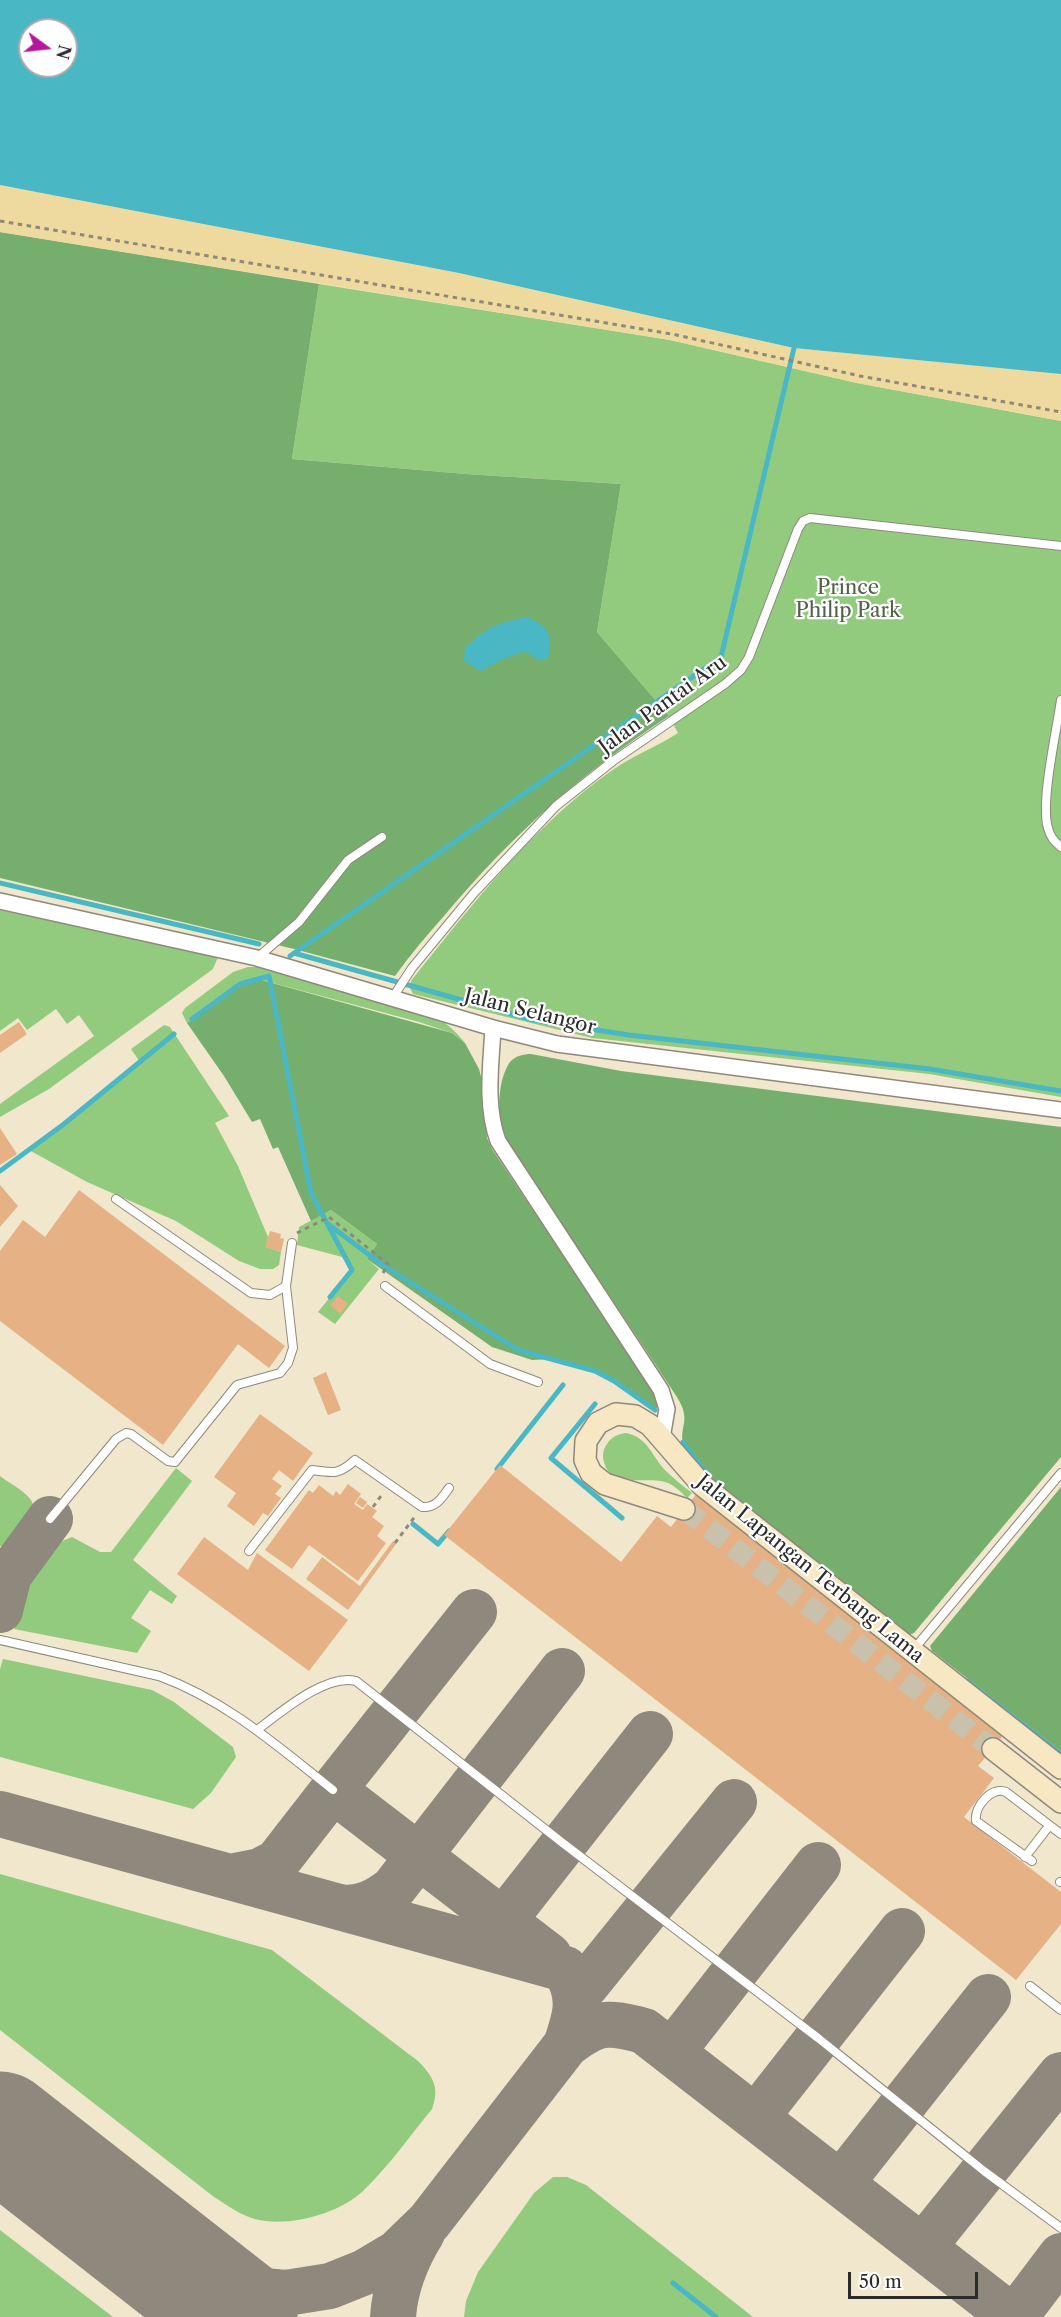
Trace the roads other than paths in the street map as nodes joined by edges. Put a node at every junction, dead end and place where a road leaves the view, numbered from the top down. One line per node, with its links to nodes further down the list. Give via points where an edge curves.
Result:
1 (1061, 546): 7 (lane, Jalan Pantai Aru, via 810,518 803,521 741,670 556,806 474,893)
2 (1061, 700): 4 (lane, via 1045,805 1047,826 1053,841)
3 (382, 837): 6 (lane, via 348,860 299,922)
4 (1061, 847)
5 (0, 901): 6 (street, Jalan Selangor)
6 (257, 958): 7 (street, Jalan Selangor)
7 (393, 997): 8 (street, Jalan Selangor)
8 (493, 1028): 9 (street, Jalan Selangor, via 620,1054); 15 (street, via 491,1121 498,1141 662,1390 668,1409)
9 (1061, 1110)
10 (116, 1199): 12 (lane, via 251,1293 270,1295)
11 (290, 1240): 12 (lane)
12 (286, 1286): 19 (lane, via 293,1348 280,1373 237,1385 176,1462 168,1461 131,1434 122,1434)
13 (385, 1286): 14 (lane, via 490,1364)
14 (538, 1382)
15 (662, 1438): 18 (main road, Jalan Lapangan Terbang Lama, via 635,1416 616,1414 598,1423 586,1441 585,1460 591,1473 605,1484); 22 (main road, Jalan Lapangan Terbang Lama, via 702,1485)
16 (1061, 1473): 22 (lane)
17 (449, 1488): 20 (lane, via 438,1503 422,1507 355,1460 345,1470 333,1473 312,1470)
18 (684, 1509)
19 (51, 1520)
20 (249, 1551)
21 (0, 1640): 23 (lane, via 159,1676 212,1699)
22 (912, 1652): 25 (main road, Jalan Lapangan Terbang Lama)
23 (257, 1730): 26 (lane); 32 (lane, via 327,1684 342,1679 356,1681)
24 (993, 1749): 27 (main road)
25 (1061, 1768)
26 (333, 1790)
27 (1061, 1802)
28 (1049, 1826): 28 (lane, via 1029,1859 976,1821 975,1815 993,1791 1000,1789); 29 (lane)
29 (1061, 1834)
30 (1030, 1986): 31 (lane)
31 (1061, 2010)
32 (1061, 2228)

